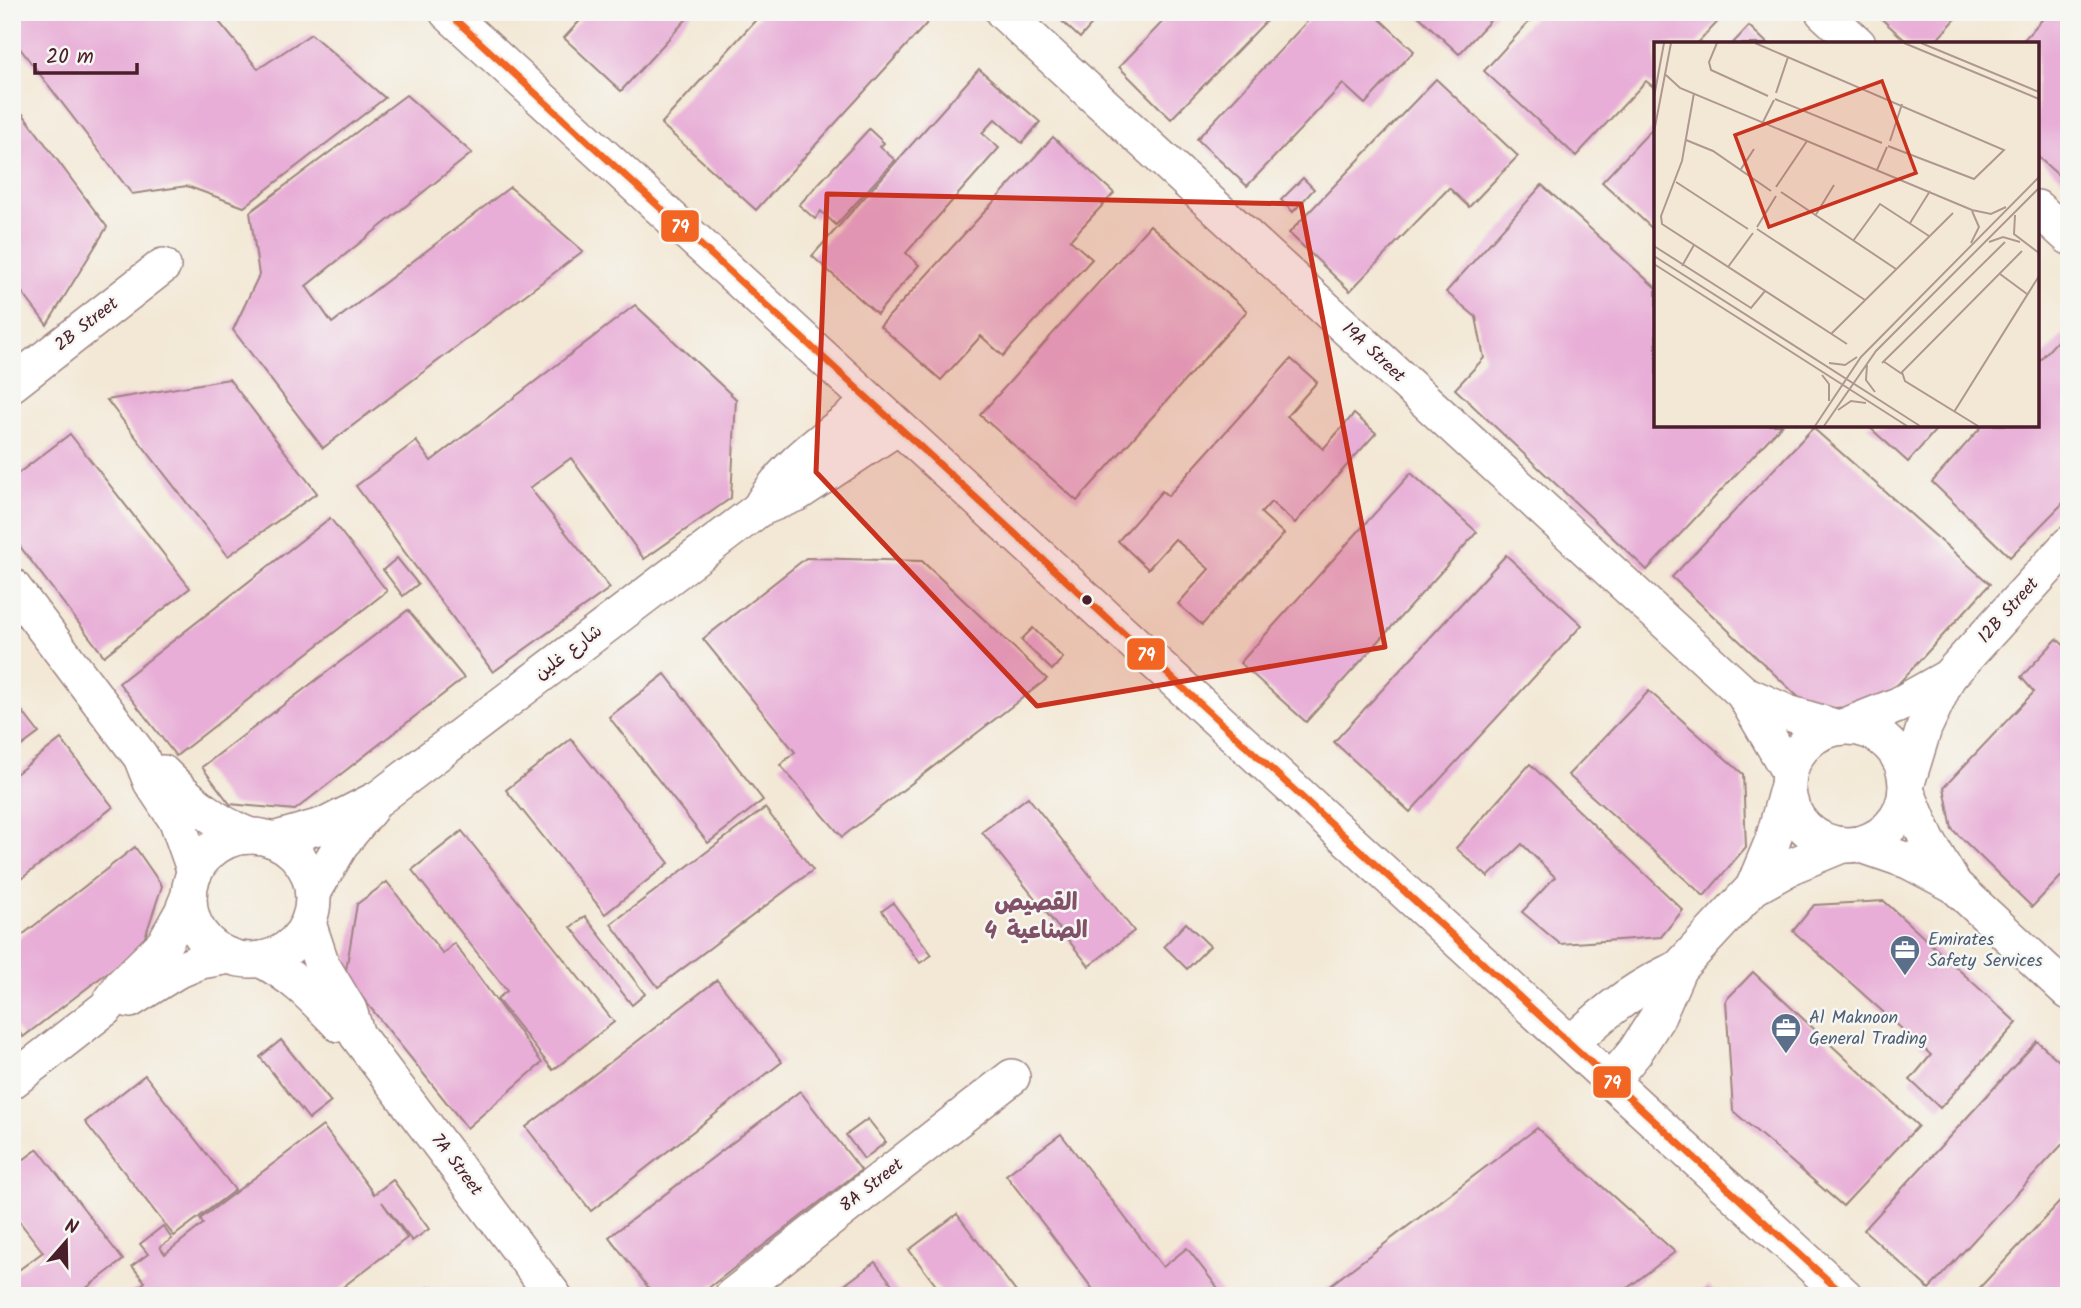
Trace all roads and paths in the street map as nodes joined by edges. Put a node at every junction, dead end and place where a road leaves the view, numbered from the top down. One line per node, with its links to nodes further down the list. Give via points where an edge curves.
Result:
1 (447, 12): 9 (street)
2 (1003, 12): 15 (street, 19A Street)
3 (1824, 12): 4 (street)
4 (1856, 42)
5 (2039, 210): 6 (street)
6 (2069, 237)
7 (163, 266): 8 (street, 2B Street)
8 (12, 384)
9 (871, 402): 10 (street); 11 (street, شارع غلين, via 790,467)
10 (898, 427): 11 (street, شارع غلين, via 798,493); 32 (street)
11 (759, 509): 20 (street, شارع غلين)
12 (2069, 544): 14 (street, 12B Street)
13 (12, 586): 17 (street)
14 (1948, 677): 16 (street, via 1898,705); 19 (street, via 1924,728)
15 (1743, 693): 16 (street, via 1788,713); 18 (street)
16 (1840, 727): 18 (street, via 1805,743 1794,756); 19 (street, via 1860,728 1887,742 1897,754)
17 (141, 757): 21 (street, via 199,808 230,828); 23 (street, via 151,782 177,821)
18 (1788, 781): 22 (street, via 1790,806 1798,821 1825,841); 25 (street, via 1773,839)
19 (1907, 787): 22 (street, via 1903,806 1891,825 1873,839); 24 (street, via 1927,839)
20 (379, 798): 21 (street, شارع غلين, via 328,824); 26 (street, شارع غلين, via 342,843)
21 (262, 838): 23 (street, شارع غلين, via 233,839 217,846 204,858); 26 (street, via 297,855 311,879)
22 (1850, 845): 24 (street, via 1908,861); 25 (street, via 1796,864)
23 (192, 884): 27 (street, via 196,926 210,944); 30 (street, شارع غلين, via 183,912 164,944 121,986)
24 (1954, 885): 29 (street)
25 (1753, 888): 28 (street)
26 (311, 908): 27 (street, شارع غلين, via 300,937 289,948 275,955); 31 (street, via 322,965 349,1010)
27 (245, 958): 30 (street, شارع غلين, via 201,961 162,978 133,999); 31 (street, via 299,983 339,1024)
28 (1679, 968): 32 (street, via 1618,1003); 35 (street, via 1652,1025)
29 (2069, 992)
30 (107, 1007): 34 (street, شارع غلين)
31 (357, 1035): 36 (street, 7A Street)
32 (1571, 1044): 35 (street)
33 (1012, 1077): 37 (street, 8A Street)
34 (12, 1081)
35 (1611, 1081): 38 (street)
36 (554, 1296)
37 (732, 1296)
38 (1845, 1296)

